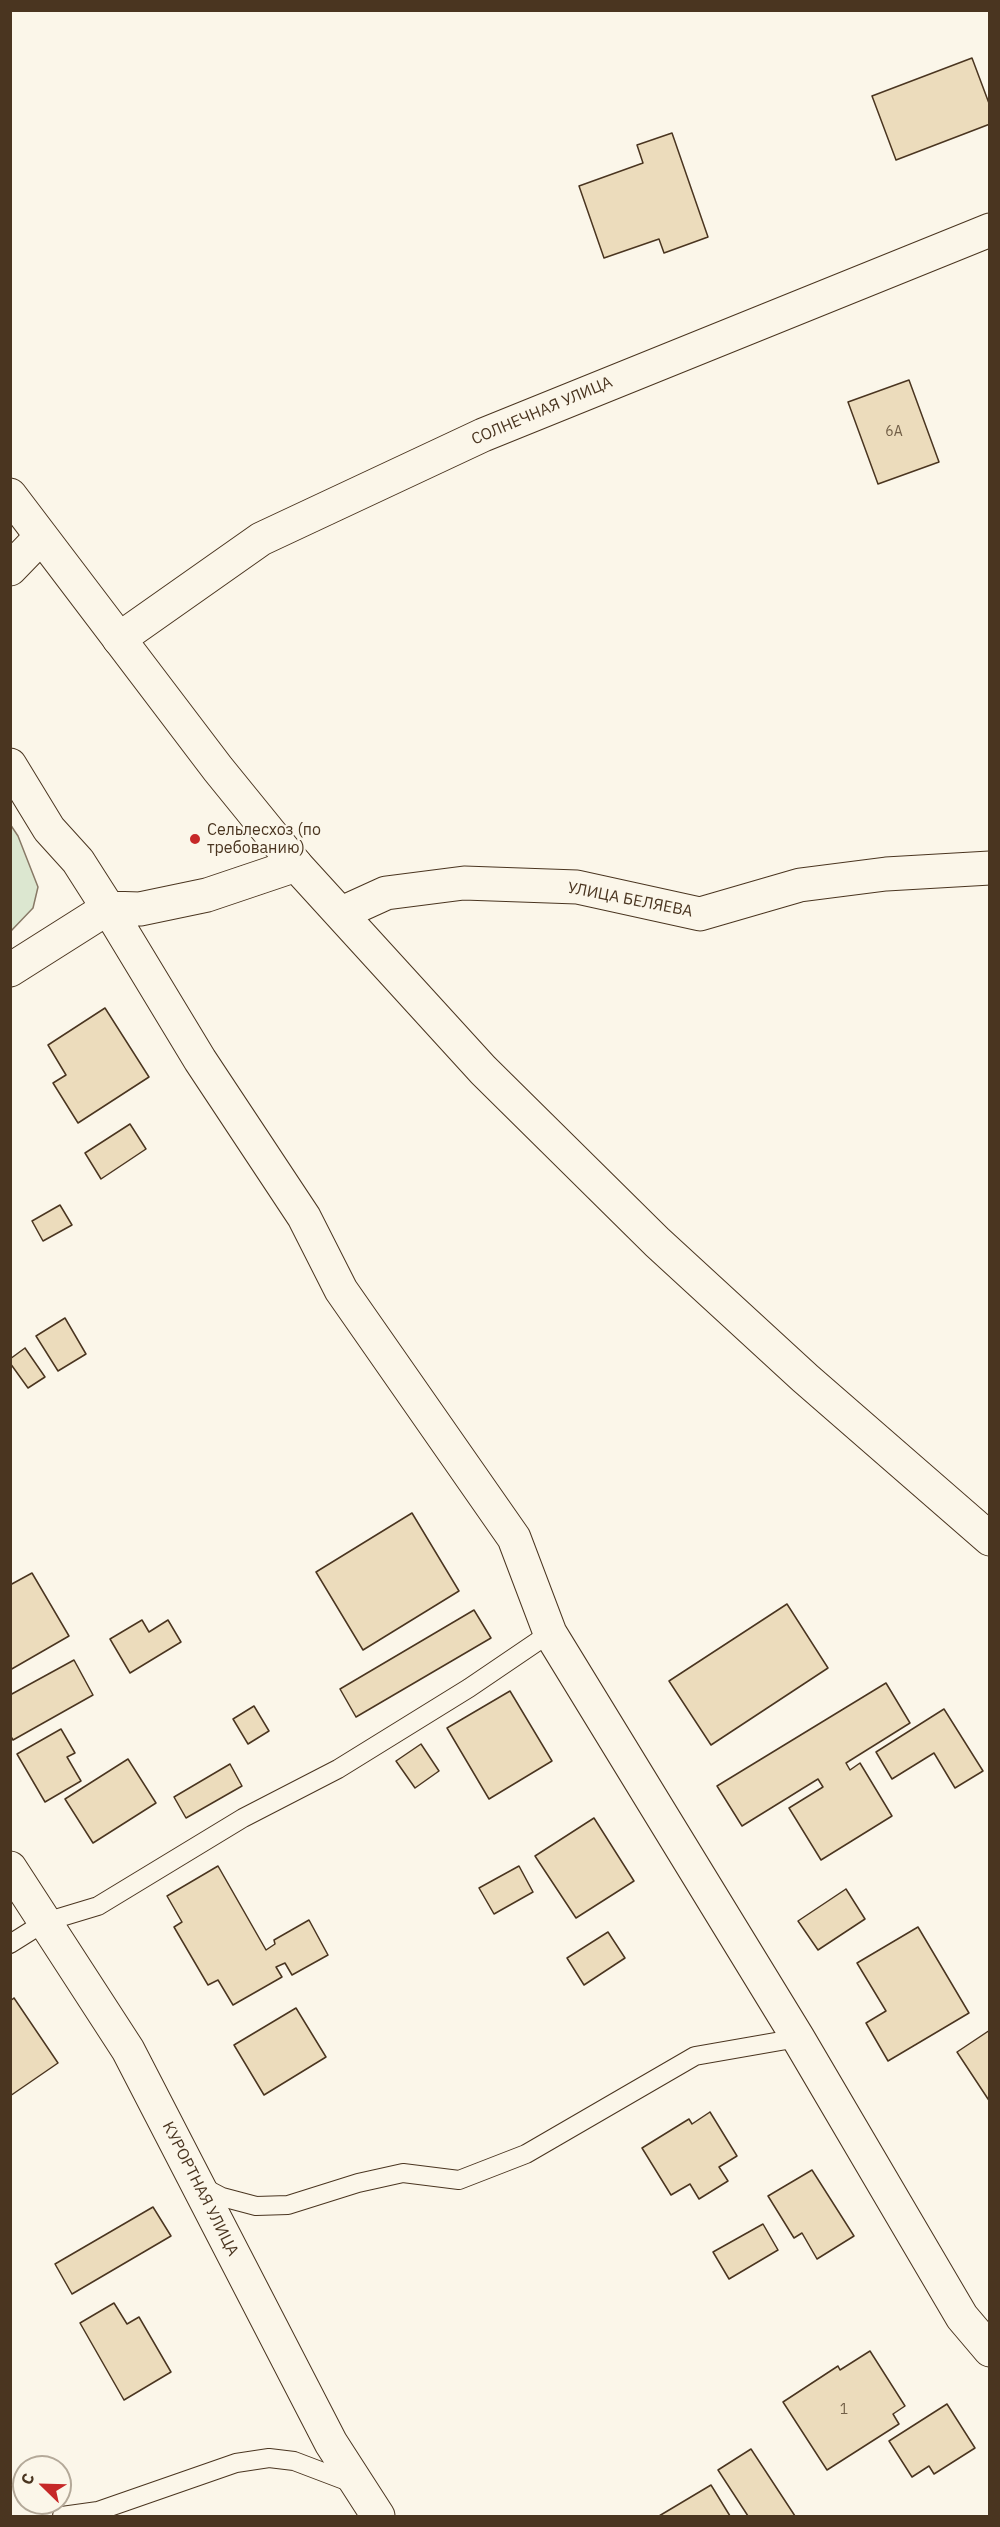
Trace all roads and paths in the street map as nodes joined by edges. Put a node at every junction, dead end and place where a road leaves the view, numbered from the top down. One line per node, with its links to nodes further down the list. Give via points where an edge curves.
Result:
1 (990, 230): 5 (street, СОЛНЕЧНАЯ УЛИЦА, via 483,435 282,529 261,539)
2 (10, 495): 3 (street)
3 (41, 537): 4 (street); 5 (street)
4 (10, 569)
5 (119, 639): 7 (street)
6 (10, 765): 9 (street, via 49,829 78,861)
7 (296, 865): 9 (street, via 207,895 140,909); 10 (street)
8 (990, 867): 10 (street, УЛИЦА БЕЛЯЕВА, via 800,885 700,914 577,887 464,883 386,893)
9 (108, 908): 11 (street); 13 (street, via 181,1030 304,1217 341,1290 514,1538)
10 (342, 913): 12 (street, via 483,1070 657,1242 813,1386)
11 (10, 970)
12 (990, 1539)
13 (550, 1633): 15 (lane, via 338,1769 243,1818 98,1906); 17 (street)
14 (10, 1868): 15 (street, КУРОРТНАЯ УЛИЦА)
15 (45, 1922): 16 (lane); 18 (street, КУРОРТНАЯ УЛИЦА, via 128,2050)
16 (10, 1944)
17 (798, 2038): 18 (lane, via 695,2056 526,2154 459,2180 403,2173 358,2182 288,2205 256,2206 222,2198); 19 (street, via 962,2317)
18 (197, 2183): 20 (street, КУРОРТНАЯ УЛИЦА, via 331,2443)
19 (990, 2350)
20 (358, 2486): 21 (lane, via 294,2461 269,2458 236,2463 98,2511); 22 (street, КУРОРТНАЯ УЛИЦА)
21 (62, 2517)
22 (378, 2517)

